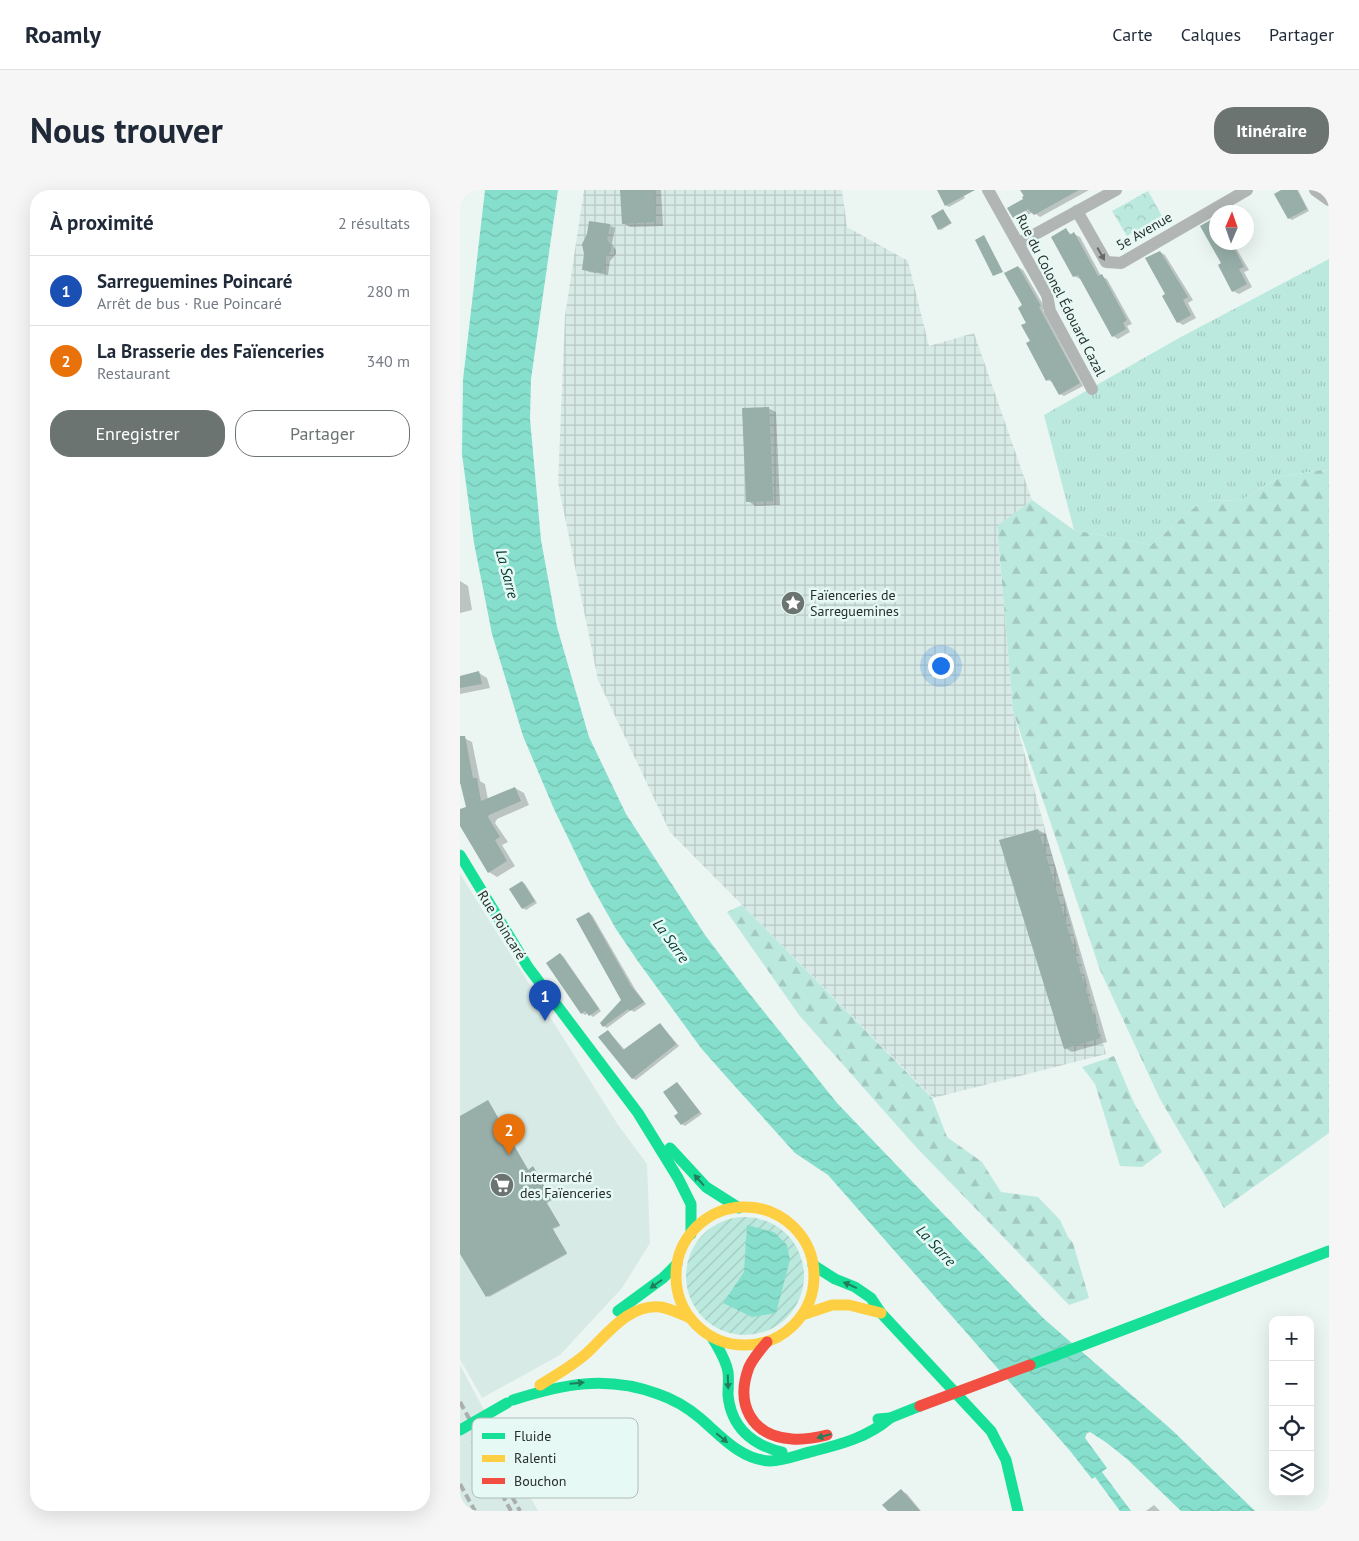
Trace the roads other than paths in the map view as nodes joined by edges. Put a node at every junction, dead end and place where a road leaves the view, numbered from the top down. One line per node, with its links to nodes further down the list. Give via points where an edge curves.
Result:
1 (1116, 190): 6 (street)
2 (1247, 190): 6 (street, 5e Avenue, one-way to 2, via 1106,262 1121,263)
3 (1315, 190): 5 (street)
4 (992, 191): 7 (street, Rue du Colonel Édouard Cazal)
5 (1329, 200)
6 (1077, 211): 7 (street)
7 (1019, 244): 8 (street, Rue du Colonel Édouard Cazal, via 1047,295 1050,311)
8 (1092, 388)
9 (460, 855): 10 (main road, Rue Poincaré, via 528,967)
10 (638, 1113): 11 (main road, Rue Poincaré, one-way to 10, via 706,1187); 12 (main road, Rue Poincaré, via 685,1190 691,1204)
11 (738, 1208): 12 (main road, via 712,1216); 15 (main road, via 768,1211 781,1218 802,1238)
12 (691, 1234): 14 (main road)
13 (1329, 1251): 24 (main road, bridge)
14 (677, 1264): 18 (main road, via 678,1292); 21 (main road, one-way to 21, via 666,1277 613,1315)
15 (813, 1265): 16 (main road, one-way to 15, via 871,1298 856,1287); 17 (main road, via 812,1291)
16 (881, 1313): 17 (main road, via 850,1305 832,1306); 30 (main road, via 992,1431 1010,1468)
17 (802, 1315): 20 (main road, via 787,1330)
18 (690, 1318): 19 (main road); 21 (main road, via 656,1306 636,1310)
19 (712, 1337): 20 (main road, via 739,1345); 29 (main road, one-way to 29, via 728,1369 731,1412 745,1435 772,1450)
20 (766, 1342): 28 (main road, one-way to 20, via 806,1440 788,1440 762,1430 753,1421 746,1410 744,1384 749,1368)
21 (563, 1371): 22 (main road)
22 (510, 1402): 23 (main road, bridge); 29 (main road, one-way to 29, via 549,1388 572,1384 624,1384 653,1391 674,1401 749,1456 763,1460 786,1459)
23 (481, 1418)
24 (890, 1418): 25 (main road); 29 (main road, via 876,1430)
25 (870, 1419)
26 (472, 1423): 27 (main road, bridge)
27 (460, 1430)
28 (842, 1430)
29 (809, 1452)
30 (1018, 1511)

